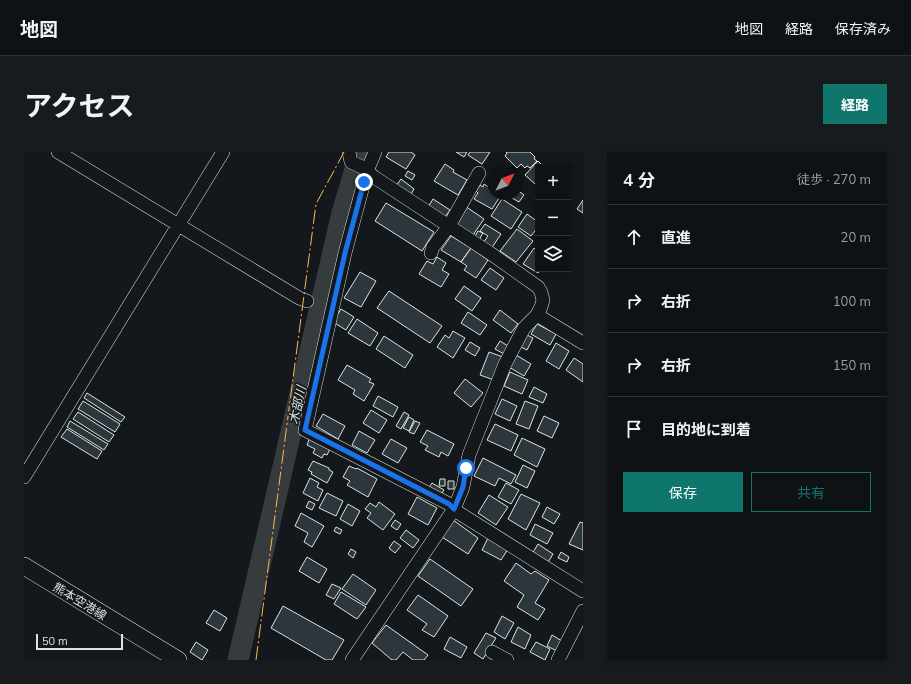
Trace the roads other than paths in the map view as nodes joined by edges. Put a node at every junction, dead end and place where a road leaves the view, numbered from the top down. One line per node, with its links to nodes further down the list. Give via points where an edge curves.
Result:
1 (58, 152): 6 (street)
2 (223, 152): 6 (street)
3 (375, 152): 4 (street)
4 (358, 163): 7 (street, via 374,177); 13 (street, via 345,253 305,430 449,504)
5 (479, 173): 7 (street)
6 (179, 225): 9 (street); 12 (street)
7 (449, 226): 8 (street, via 433,246); 10 (street, via 538,287 543,300)
8 (432, 253)
9 (307, 301)
10 (537, 315): 11 (street); 13 (street, via 524,328 505,364 469,455 463,487)
11 (583, 343)
12 (24, 477)
13 (454, 509): 15 (street); 19 (street)
14 (24, 566): 18 (main road, 熊本空港線)
15 (583, 591)
16 (583, 611): 21 (street)
17 (492, 652): 20 (street)
18 (178, 660)
19 (352, 660)
20 (508, 660)
21 (558, 660)

